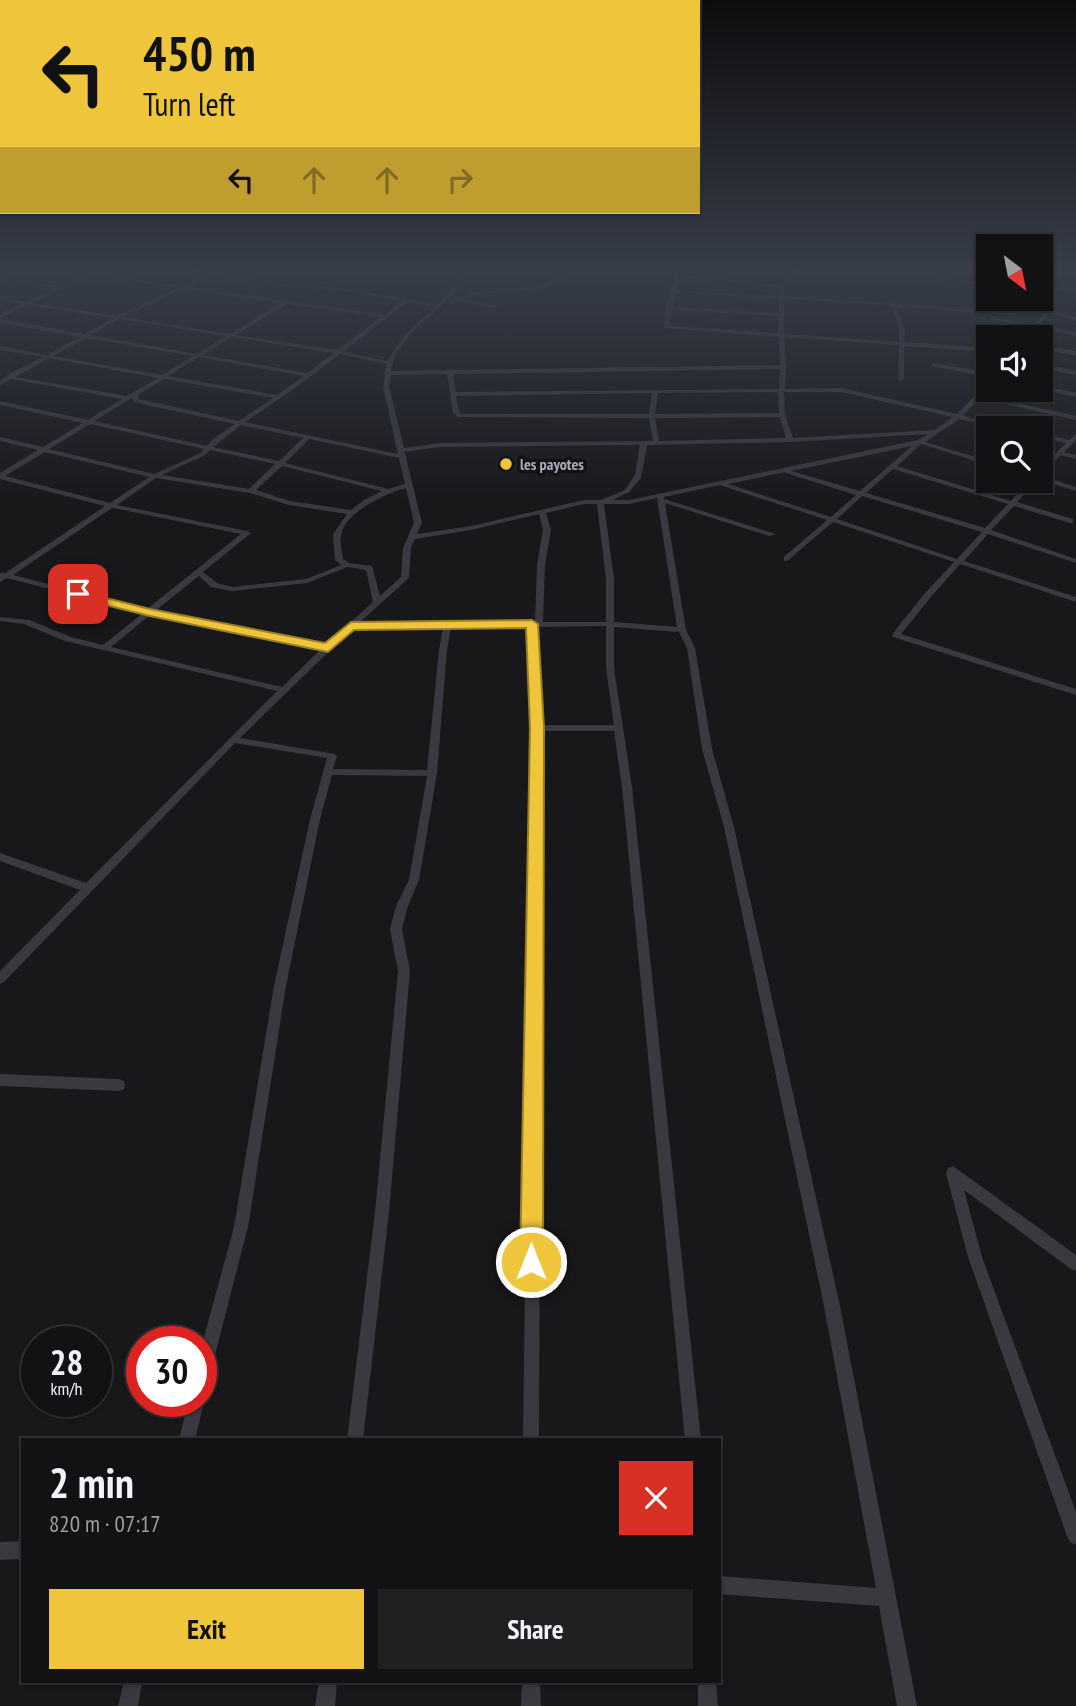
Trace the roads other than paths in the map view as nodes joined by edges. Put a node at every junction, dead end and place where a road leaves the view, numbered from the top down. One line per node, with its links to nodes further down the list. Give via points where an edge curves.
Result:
1 (9, 350): 14 (street)
2 (59, 350): 14 (street)
3 (172, 350): 13 (street)
4 (207, 350): 13 (street)
5 (321, 350): 11 (street)
6 (340, 350): 11 (street)
7 (399, 350): 15 (street)
8 (782, 350): 17 (street)
9 (901, 350): 27 (street)
10 (1056, 350): 12 (street)
11 (337, 352): 15 (street); 24 (street)
12 (1076, 353)
13 (199, 354): 24 (street); 25 (street)
14 (45, 356): 25 (street); 26 (street)
15 (391, 363): 20 (street)
16 (934, 365): 21 (street)
17 (783, 367): 19 (street); 29 (street)
18 (1053, 368): 22 (street)
19 (450, 372): 20 (street); 33 (street)
20 (386, 373): 58 (street)
21 (976, 373)
22 (1076, 373)
23 (0, 375): 26 (street)
24 (308, 375): 35 (street)
25 (164, 376): 32 (street); 35 (street)
26 (11, 377): 28 (street); 37 (street)
27 (901, 379)
28 (0, 383)
29 (781, 389): 31 (street); 40 (street); 42 (street, via 860,392)
30 (1053, 390): 34 (street)
31 (655, 391): 33 (street); 41 (street)
32 (136, 394): 37 (street); 46 (street, via 135,400 141,402)
33 (455, 394): 41 (street, via 456,413 468,417)
34 (1076, 395)
35 (276, 397): 46 (street)
36 (976, 397): 42 (street)
37 (126, 398): 45 (street)
38 (1004, 402): 43 (street)
39 (0, 403): 45 (street)
40 (782, 415): 41 (street); 52 (street)
41 (652, 416): 55 (street)
42 (959, 416): 44 (street); 47 (street)
43 (1076, 418)
44 (976, 420)
45 (86, 421): 56 (street); 57 (street)
46 (240, 424): 49 (street); 57 (street, via 214,440)
47 (937, 432): 52 (street); 53 (street)
48 (1053, 436): 51 (street)
49 (308, 437): 58 (street); 63 (street)
50 (0, 439): 56 (street)
51 (1073, 439): 59 (street)
52 (790, 440): 55 (street)
53 (920, 442): 61 (street); 64 (street); 65 (street)
54 (644, 443): 55 (street); 58 (street, via 440,445); 66 (street)
55 (656, 443)
56 (45, 448): 67 (street); 68 (street)
57 (210, 448): 63 (street); 68 (street)
58 (403, 453): 71 (street)
59 (1060, 453): 60 (street); 62 (street)
60 (1076, 457)
61 (976, 459)
62 (1053, 460)
63 (279, 463): 73 (street); 74 (street)
64 (891, 466): 76 (street); 80 (street)
65 (785, 471): 70 (street); 76 (street)
66 (639, 474): 78 (street); 79 (street, via 627,491)
67 (0, 477): 81 (street)
68 (155, 477): 74 (street); 81 (street)
69 (1053, 482): 72 (street)
70 (719, 483): 77 (street); 84 (street)
71 (408, 485): 73 (street); 88 (street, via 418,523)
72 (1076, 489)
73 (386, 490): 83 (street)
74 (251, 491): 83 (street, via 289,503)
75 (1022, 493): 80 (street)
76 (861, 494): 84 (street); 86 (street)
77 (660, 498): 78 (street); 87 (street); 103 (street)
78 (629, 502): 79 (street)
79 (600, 503): 82 (street); 100 (street)
80 (1014, 503): 85 (street); 86 (street)
81 (113, 506): 93 (street, via 247,533); 94 (street)
82 (542, 511): 88 (street); 99 (street, via 547,530)
83 (354, 513): 92 (street, via 335,540 339,560)
84 (832, 519): 89 (street); 90 (street)
85 (1070, 521)
86 (986, 531): 90 (street); 91 (street)
87 (772, 534)
88 (412, 537): 96 (street, via 405,578)
89 (787, 559)
90 (960, 561): 95 (street); 107 (street, via 896,635)
91 (1076, 561)
92 (347, 565): 93 (street, via 307,581 232,589 214,585); 96 (street, via 369,568)
93 (199, 572): 97 (street)
94 (2, 577): 97 (street)
95 (1076, 600)
96 (377, 602): 101 (street)
97 (150, 612): 104 (street); 105 (street)
98 (0, 619): 104 (street, via 26,622 68,639)
99 (536, 624): 100 (street); 102 (street); 108 (street)
100 (611, 624): 103 (street); 109 (street, via 610,668)
101 (351, 626): 102 (street); 105 (street)
102 (447, 627): 112 (street)
103 (682, 629): 129 (street, via 691,648 707,750 729,827 832,1306)
104 (105, 647): 106 (street)
105 (328, 648): 106 (street)
106 (284, 690): 110 (street)
107 (1076, 692)
108 (537, 728): 109 (street); 123 (street)
109 (618, 728): 124 (street)
110 (233, 740): 111 (street, via 332,756); 114 (street)
111 (328, 772): 112 (street); 119 (street, via 280,986 242,1227)
112 (432, 773): 122 (street, via 414,880 396,929 404,971)
113 (0, 857): 114 (street)
114 (87, 888): 115 (street)
115 (0, 979)
116 (0, 1080): 117 (street)
117 (119, 1085)
118 (1076, 1264): 125 (street, via 953,1173 975,1257)
119 (215, 1326)
120 (192, 1417): 121 (street)
121 (187, 1438)
122 (355, 1438)
123 (531, 1438)
124 (693, 1438)
125 (1076, 1536)
126 (21, 1550): 127 (street)
127 (0, 1551)
128 (721, 1585): 129 (street)
129 (887, 1598): 138 (street)
130 (133, 1683): 134 (street)
131 (328, 1683): 135 (street)
132 (531, 1683): 136 (street)
133 (707, 1683): 137 (street)
134 (128, 1706)
135 (325, 1706)
136 (531, 1706)
137 (708, 1706)
138 (907, 1706)

